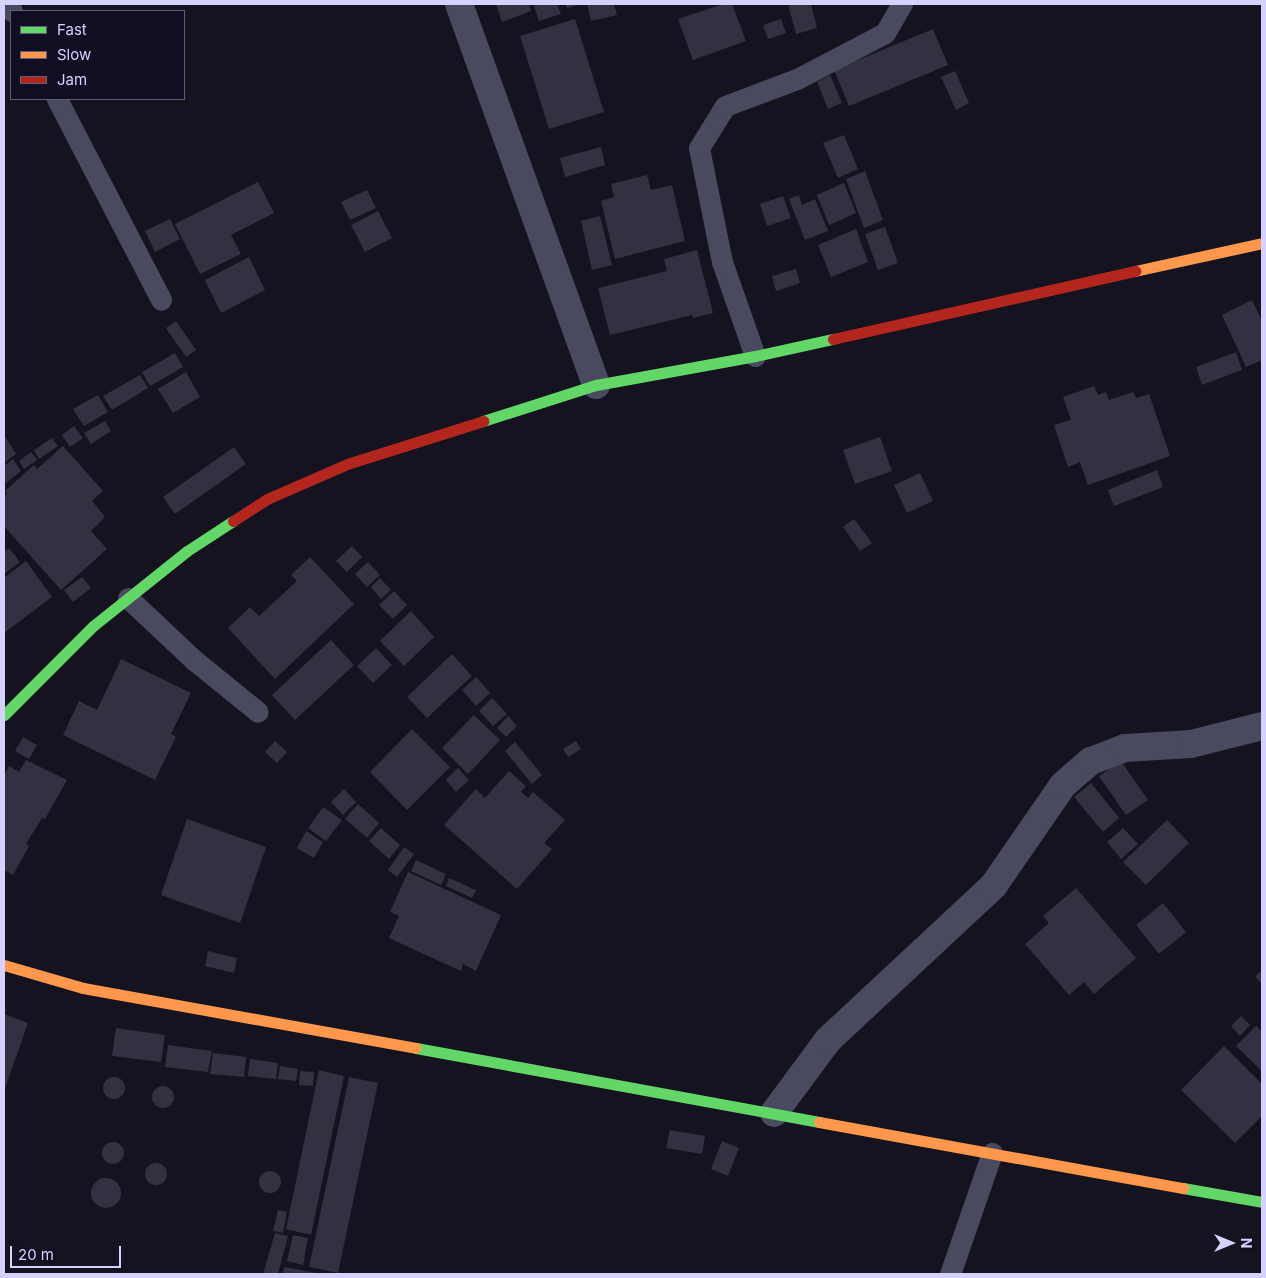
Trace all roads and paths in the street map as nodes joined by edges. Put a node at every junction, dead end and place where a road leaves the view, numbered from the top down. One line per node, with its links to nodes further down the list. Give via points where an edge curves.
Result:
1 (459, 4): 7 (street)
2 (902, 4): 6 (lane, via 884,32 798,79 725,106 699,148 722,262)
3 (57, 100): 5 (lane)
4 (1262, 243): 6 (street)
5 (161, 300)
6 (756, 356): 7 (street)
7 (596, 385): 8 (street, via 347,464 266,499 188,551)
8 (128, 598): 9 (lane, via 194,660); 10 (street, via 93,626)
9 (258, 712)
10 (4, 715)
11 (1262, 726): 13 (street, via 1191,744 1125,748 1091,761 1063,785 994,885 828,1040)
12 (4, 965): 13 (street, via 82,988)
13 (774, 1113): 14 (street)
14 (992, 1152): 15 (street); 16 (lane)
15 (1262, 1202)
16 (950, 1274)

